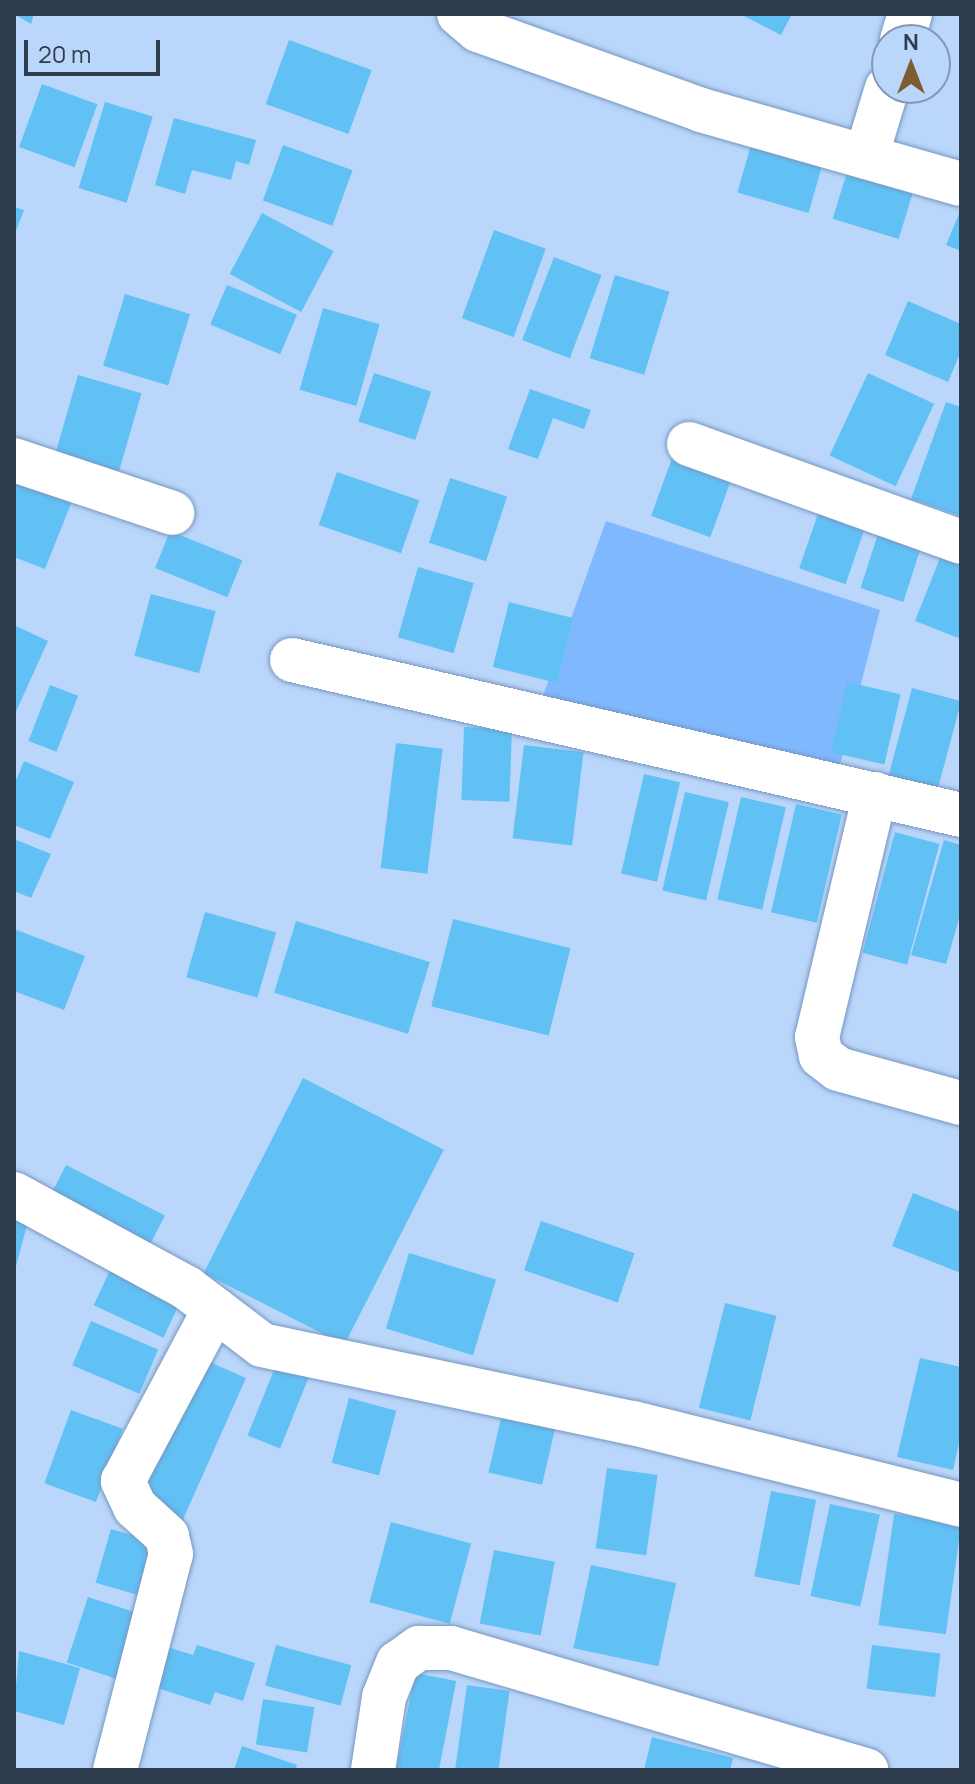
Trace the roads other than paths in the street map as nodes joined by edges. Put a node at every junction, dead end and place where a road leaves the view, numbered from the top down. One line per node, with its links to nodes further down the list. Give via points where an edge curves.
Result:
1 (459, 14): 3 (street, via 478,30 701,110)
2 (882, 104): 3 (street)
3 (866, 157): 4 (street)
4 (961, 184)
5 (689, 444): 8 (street)
6 (14, 460): 7 (street)
7 (172, 513)
8 (961, 542)
9 (292, 660): 10 (street)
10 (875, 794): 11 (street); 12 (street, via 817,1037 821,1056 838,1069)
11 (961, 815)
12 (961, 1103)
13 (14, 1194): 14 (street, via 187,1288)
14 (215, 1309): 15 (street, via 262,1345 633,1423); 16 (street, via 123,1481 135,1507 167,1536 171,1554)
15 (961, 1505)
16 (115, 1770)
17 (373, 1770): 18 (street, via 384,1697 398,1663 419,1648 451,1648)
18 (866, 1770)

